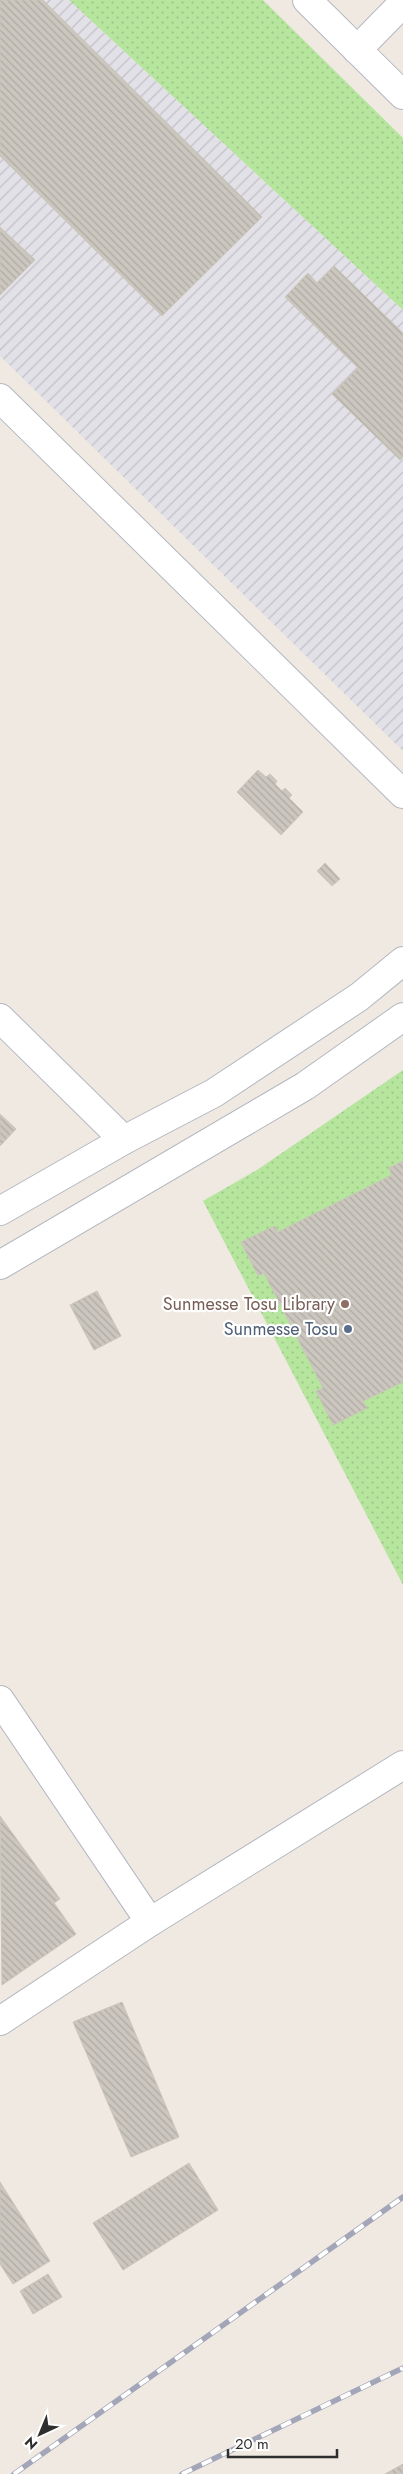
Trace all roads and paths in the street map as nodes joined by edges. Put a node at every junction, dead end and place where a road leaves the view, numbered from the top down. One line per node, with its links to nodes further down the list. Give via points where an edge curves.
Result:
1 (307, 0): 3 (street)
2 (403, 3): 3 (street)
3 (357, 50): 4 (street)
4 (403, 95)
5 (0, 398): 6 (street)
6 (403, 794)
7 (403, 962): 10 (street, via 359,998 214,1092)
8 (403, 1016): 12 (street, via 305,1086)
9 (0, 1018): 10 (street)
10 (124, 1140): 11 (street)
11 (0, 1211)
12 (0, 1265)
13 (0, 1700): 15 (street)
14 (403, 1766): 15 (street)
15 (150, 1922): 16 (street)
16 (0, 2021)

